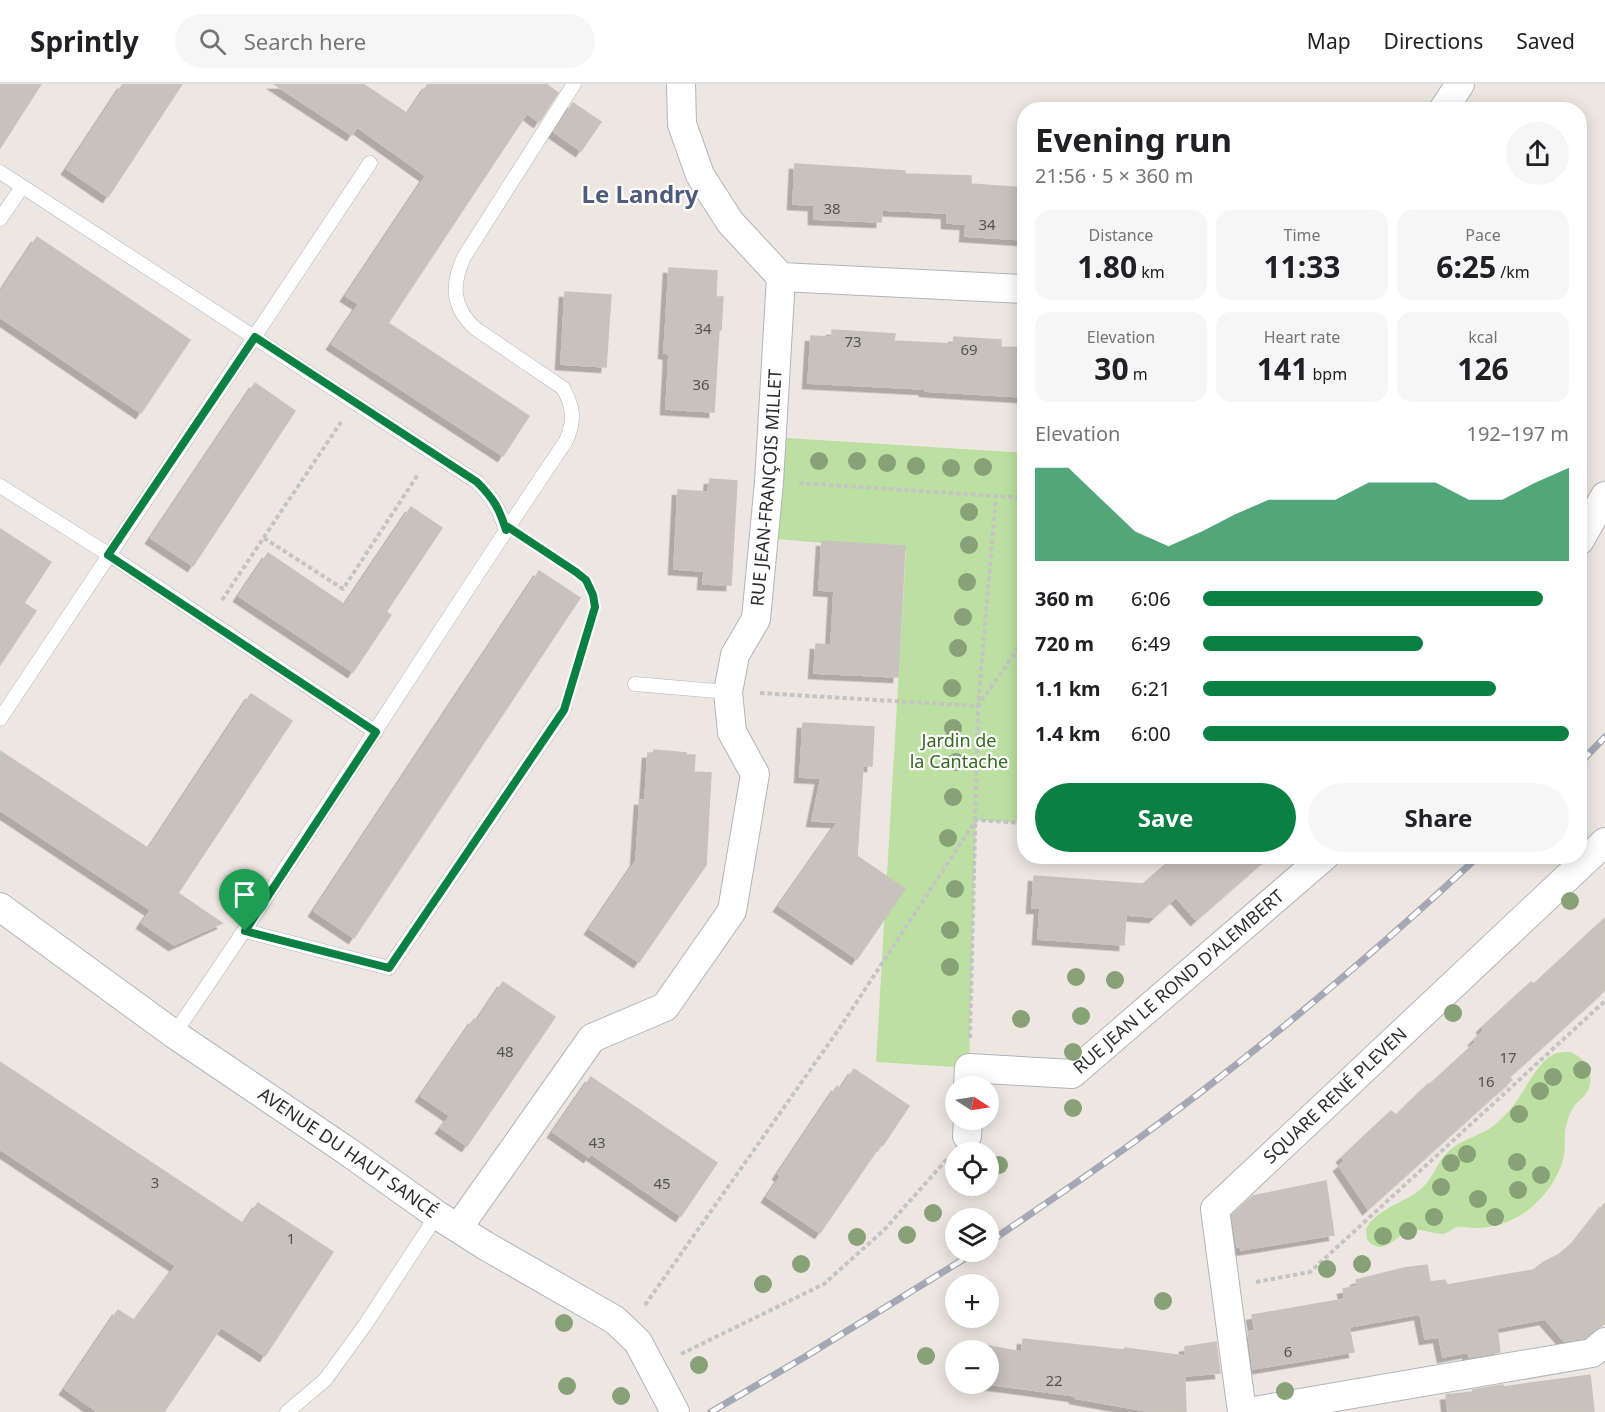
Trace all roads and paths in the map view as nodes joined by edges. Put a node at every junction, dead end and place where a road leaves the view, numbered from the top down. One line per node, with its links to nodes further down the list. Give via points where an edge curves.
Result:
1 (574, 84): 20 (lane, via 464,257 456,281 456,297 465,320 564,388 570,400 573,416 566,441)
2 (681, 84): 9 (street, via 682,124 700,175 730,222)
3 (1460, 84): 4 (street)
4 (1448, 102)
5 (370, 163): 11 (lane)
6 (0, 172): 7 (lane)
7 (22, 187): 8 (lane); 11 (lane)
8 (0, 219)
9 (781, 277): 10 (street); 14 (street, RUE JEAN-FRANÇOIS MILLET)
10 (1017, 289)
11 (255, 337): 12 (lane); 22 (lane)
12 (354, 402): 13 (lane); 21 (path)
13 (432, 452): 20 (lane, via 491,496); 21 (path, via 343,589)
14 (769, 482): 16 (path); 26 (street, RUE JEAN-FRANÇOIS MILLET, via 756,620 735,655)
15 (0, 486): 22 (lane)
16 (996, 496): 18 (path); 27 (path)
17 (1605, 496): 19 (street)
18 (1017, 498)
19 (1587, 528)
20 (507, 529): 28 (path, via 576,572 586,580 593,595 595,607); 30 (lane)
21 (264, 538): 23 (path)
22 (108, 555): 23 (lane); 29 (lane)
23 (208, 621): 30 (lane)
24 (1017, 650): 27 (path)
25 (635, 684): 26 (lane)
26 (728, 692): 27 (path); 46 (street, RUE JEAN-FRANÇOIS MILLET, via 732,732 755,774 732,911 665,1007 592,1038)
27 (978, 706): 33 (path)
28 (564, 710): 40 (lane, via 389,968)
29 (0, 719)
30 (376, 732): 40 (lane)
31 (0, 753): 32 (path, via 4,756)
32 (0, 762)
33 (976, 820): 34 (path); 43 (path); 48 (path, via 839,1029)
34 (1017, 823)
35 (1605, 842): 36 (street, SQUARE RENÉ PLEVEN)
36 (1587, 859)
37 (1316, 864): 44 (street, RUE JEAN LE ROND D'ALEMBERT, via 1072,1074)
38 (1582, 864): 47 (street, SQUARE RENÉ PLEVEN, via 1215,1209)
39 (0, 907): 42 (street, AVENUE DU HAUT SANCÉ)
40 (245, 931): 42 (lane)
41 (1605, 1001): 47 (path, via 1310,1272)
42 (174, 1034): 46 (street, AVENUE DU HAUT SANCÉ)
43 (969, 1076)
44 (999, 1076)
45 (965, 1130): 50 (path, via 885,1229 824,1284)
46 (447, 1221): 50 (street, AVENUE DU HAUT SANCÉ, via 615,1320 638,1342); 51 (lane, via 325,1380)
47 (1226, 1288): 53 (street, SQUARE RENÉ PLEVEN)
48 (645, 1305)
49 (1605, 1342): 54 (street, via 1592,1353)
50 (652, 1369): 52 (street, AVENUE DU HAUT SANCÉ)
51 (287, 1412)
52 (675, 1412)
53 (1242, 1412)
54 (1248, 1412)

